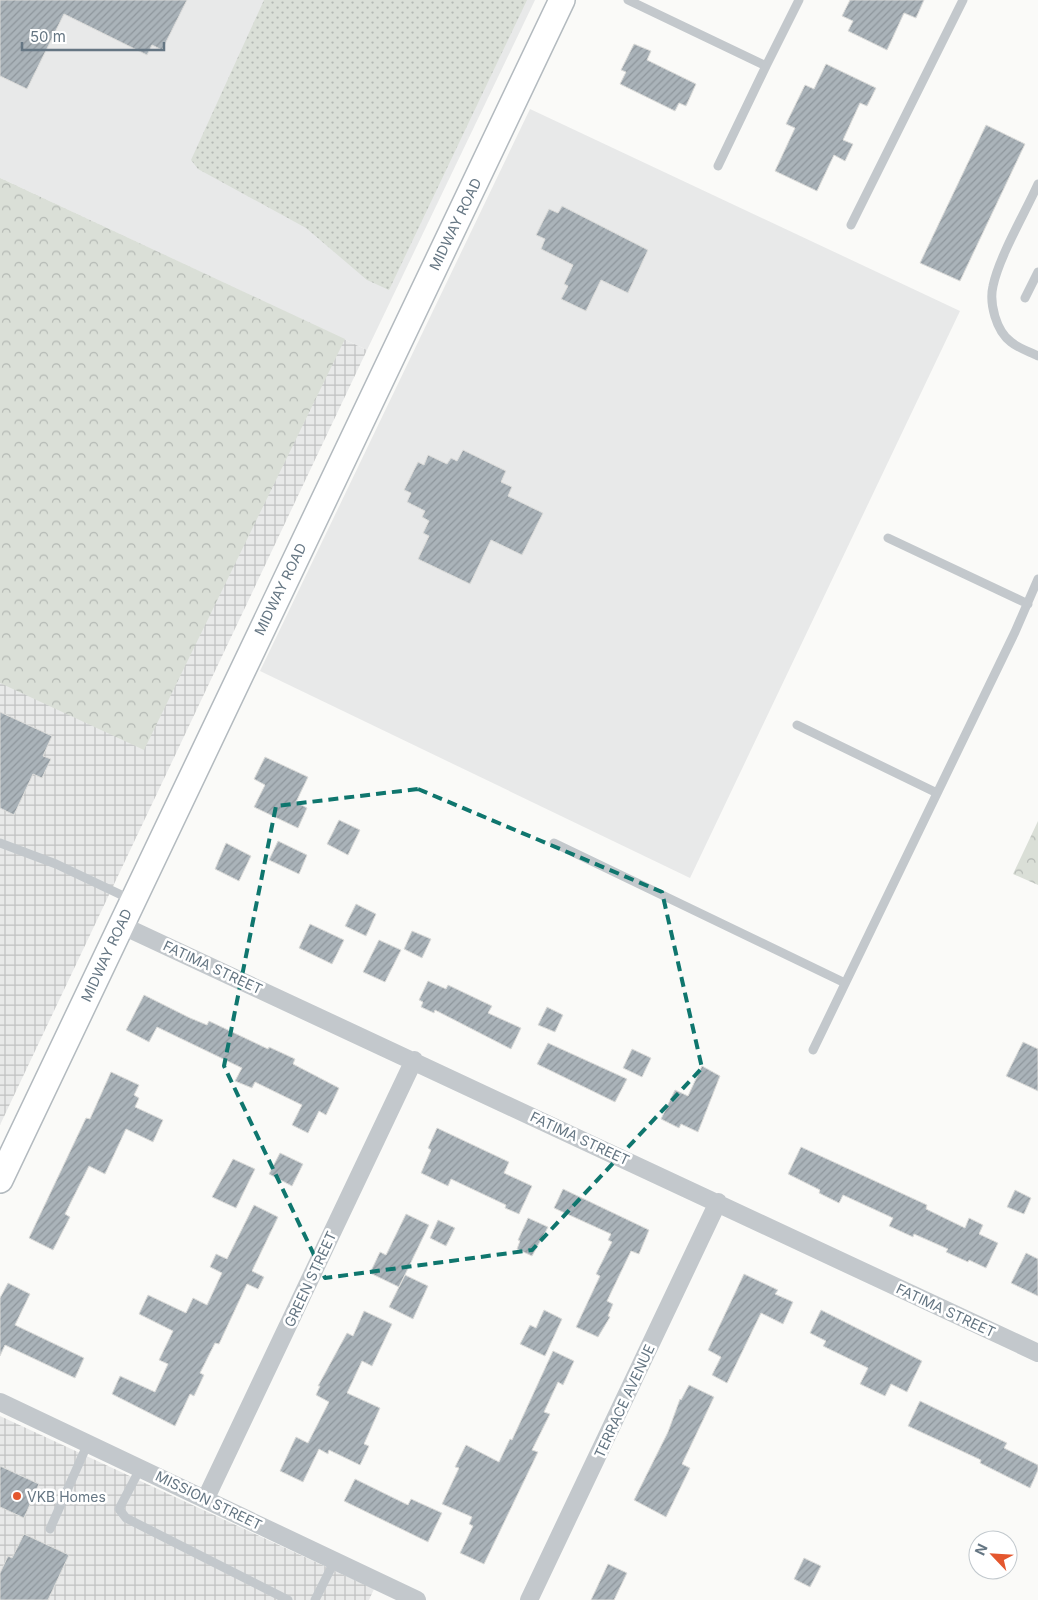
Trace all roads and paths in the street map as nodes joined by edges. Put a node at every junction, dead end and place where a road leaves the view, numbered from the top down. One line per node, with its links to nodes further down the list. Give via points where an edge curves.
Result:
1 (562, 0): 19 (main road, MIDWAY ROAD)
2 (628, 0): 5 (lane)
3 (799, 0): 5 (lane)
4 (962, 0): 8 (lane)
5 (766, 66): 6 (lane)
6 (718, 166)
7 (1038, 184): 11 (lane, via 999,269 992,303 1010,342)
8 (851, 225)
9 (1038, 272): 10 (lane)
10 (1025, 298)
11 (1038, 356)
12 (888, 538): 14 (lane)
13 (1038, 579): 14 (lane)
14 (1028, 604): 16 (lane)
15 (796, 725): 16 (lane)
16 (937, 793): 21 (lane)
17 (0, 843): 19 (lane, via 56,864)
18 (554, 843): 21 (lane)
19 (132, 900): 20 (main road, MIDWAY ROAD)
20 (121, 925): 23 (street, FATIMA STREET); 24 (main road, MIDWAY ROAD)
21 (845, 983): 22 (lane)
22 (813, 1050)
23 (414, 1060): 25 (street, FATIMA STREET); 30 (street, GREEN STREET)
24 (0, 1180)
25 (718, 1202): 26 (street, FATIMA STREET); 36 (street, TERRACE AVENUE)
26 (1038, 1354)
27 (0, 1402): 28 (street, MISSION STREET)
28 (88, 1443): 29 (street, MISSION STREET); 31 (lane)
29 (141, 1467): 30 (street, MISSION STREET); 33 (lane, via 119,1509 126,1518)
30 (206, 1498): 32 (street, MISSION STREET)
31 (50, 1529)
32 (335, 1560): 34 (lane); 35 (street, MISSION STREET)
33 (288, 1600)
34 (316, 1600)
35 (416, 1600)
36 (529, 1600)

